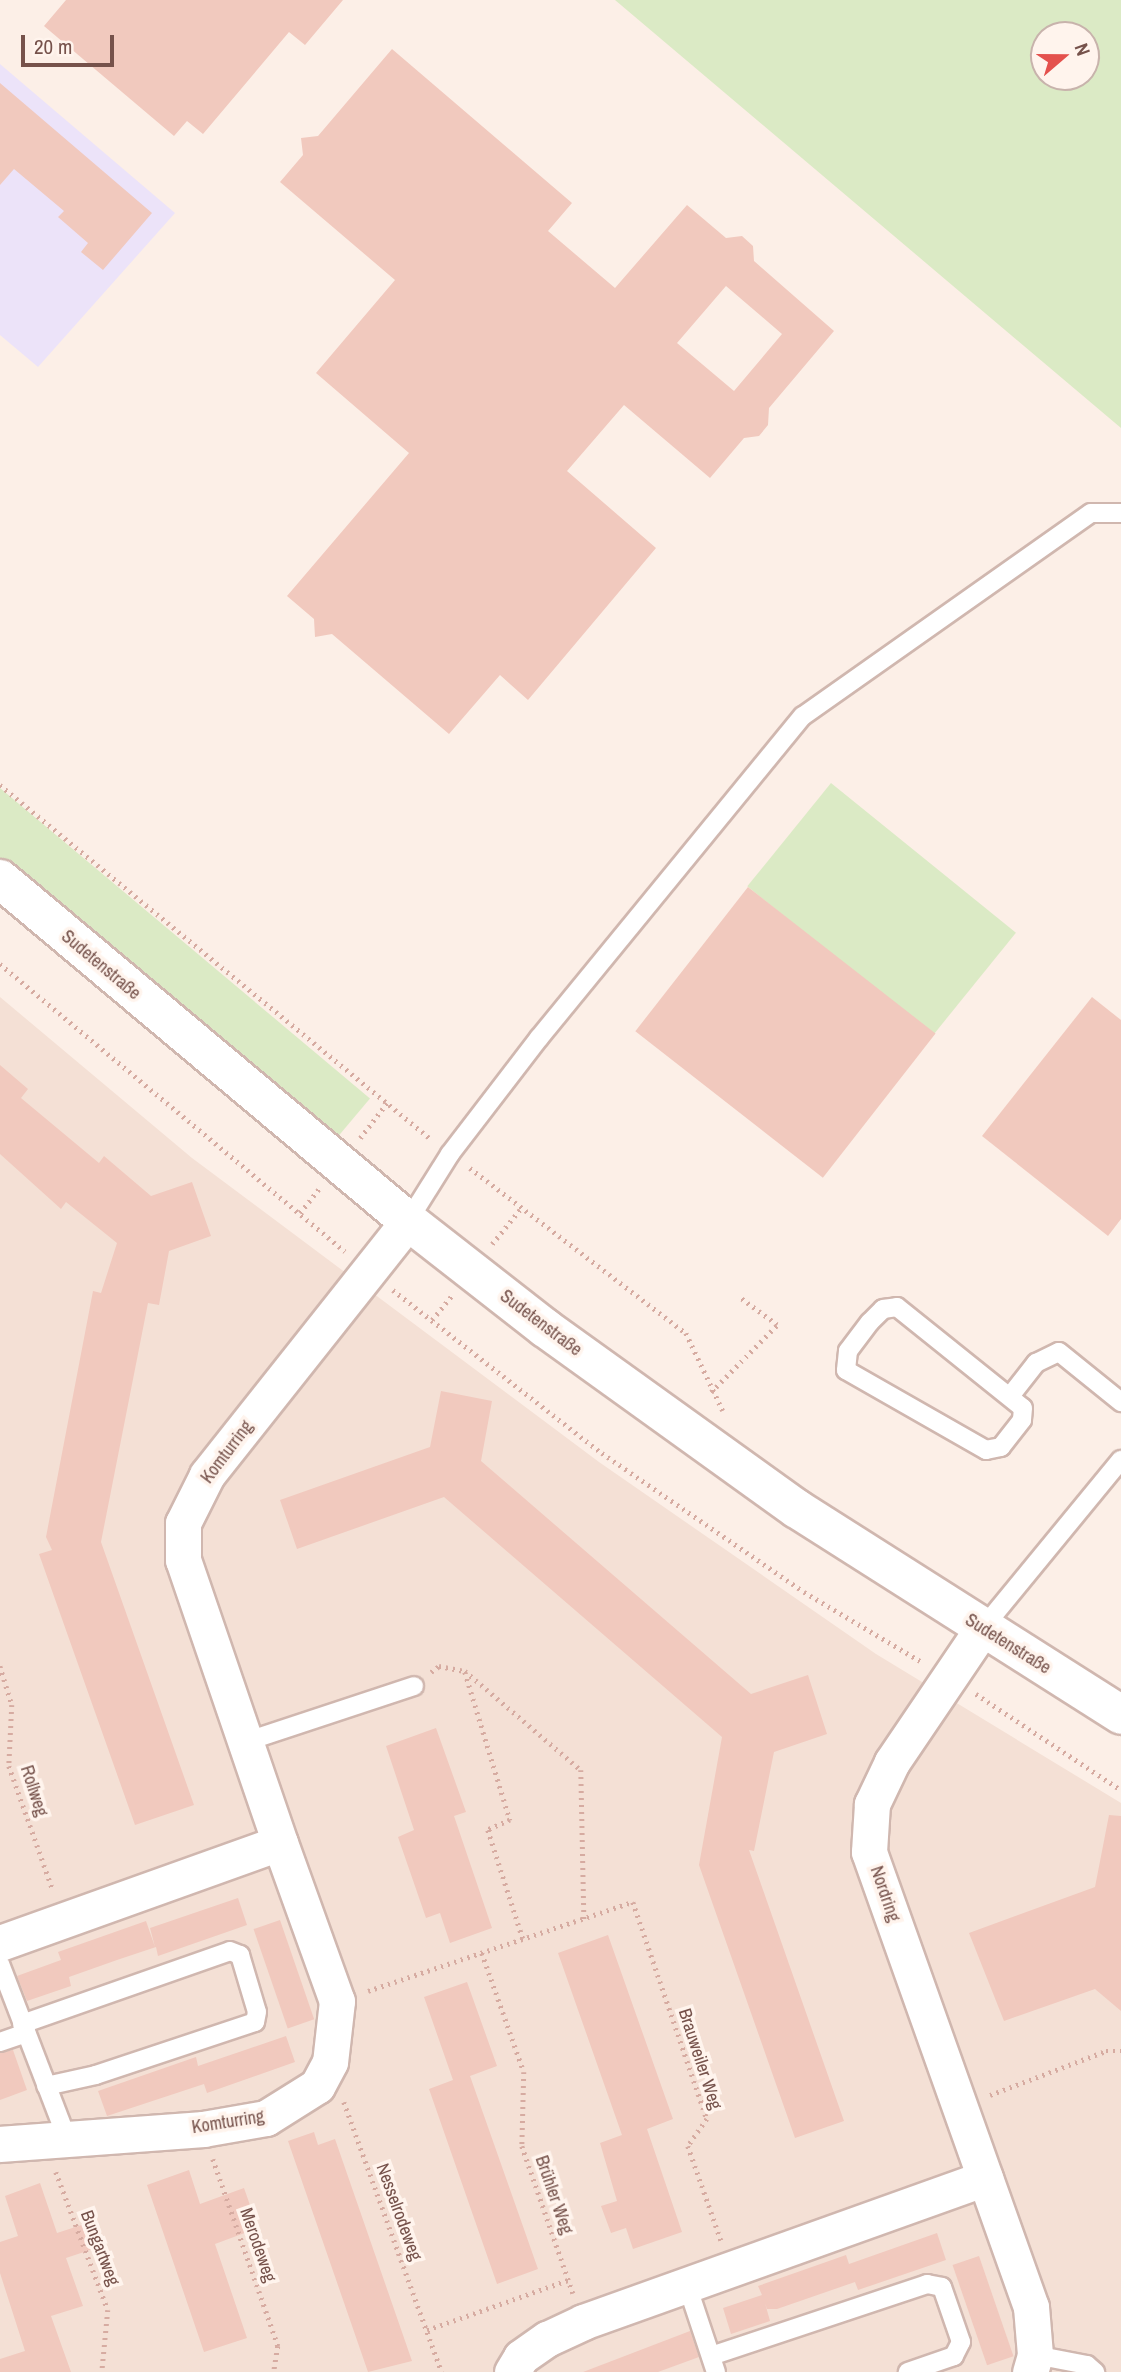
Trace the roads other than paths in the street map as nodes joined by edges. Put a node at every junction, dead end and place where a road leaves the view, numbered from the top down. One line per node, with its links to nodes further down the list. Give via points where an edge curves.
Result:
1 (1121, 513): 3 (lane, via 1091,513 803,716 640,911 450,1154)
2 (0, 879): 3 (street, Sudetenstraße)
3 (408, 1221): 7 (street, Sudetenstraße, via 545,1328 797,1508); 10 (street, Komturring, via 207,1475 183,1523 183,1560)
4 (1011, 1395): 4 (lane, via 1023,1408 1022,1419 1001,1447 986,1450 846,1370 845,1362 848,1351 883,1309 897,1307); 5 (lane, via 1036,1363 1059,1352)
5 (1121, 1402)
6 (1121, 1460): 7 (lane)
7 (982, 1629): 9 (street, Sudetenstraße); 19 (street, Nordring, via 892,1762 872,1804 869,1852)
8 (414, 1686): 10 (lane)
9 (1121, 1714)
10 (245, 1742): 11 (street, Komturring)
11 (280, 1843): 12 (street); 17 (street, Komturring, via 337,2001 330,2062 317,2086 266,2118 203,2129)
12 (0, 1943)
13 (0, 1964): 14 (lane)
14 (24, 2029): 15 (lane); 16 (lane); 16 (lane, via 230,1951 240,1955 257,2012 255,2022 96,2075)
15 (0, 2042)
16 (46, 2086): 17 (lane)
17 (55, 2137): 18 (street, Komturring)
18 (0, 2144)
19 (985, 2178): 20 (street); 21 (street, Nordring, via 1031,2307)
20 (687, 2285): 22 (lane); 23 (street, via 547,2339 521,2357)
21 (1032, 2363): 25 (lane, via 1087,2365)
22 (713, 2367): 24 (lane, via 928,2284 942,2287 961,2342 954,2356)
23 (512, 2372)
24 (908, 2372)
25 (1095, 2372)

